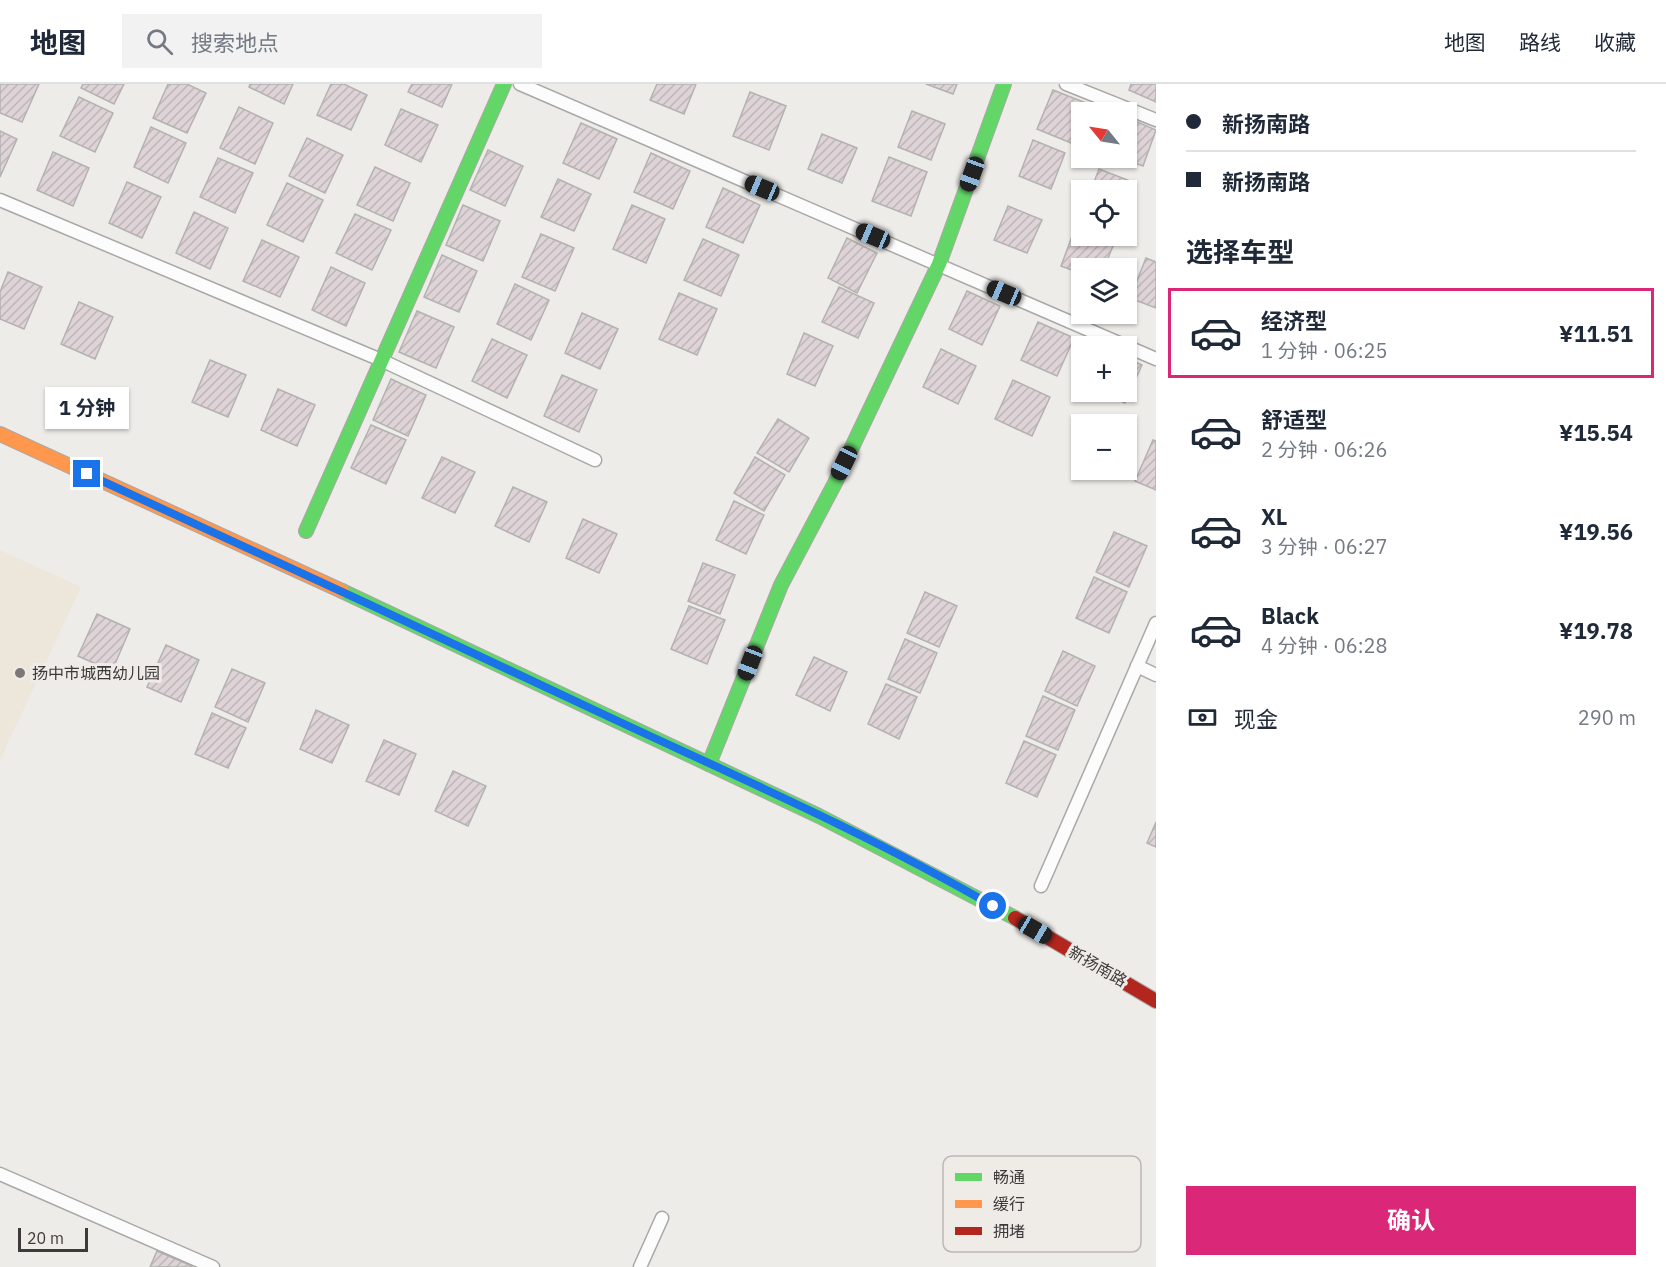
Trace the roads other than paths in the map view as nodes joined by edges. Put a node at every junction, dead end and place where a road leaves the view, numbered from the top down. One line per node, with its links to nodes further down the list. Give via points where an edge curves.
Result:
1 (504, 84): 9 (street)
2 (520, 84): 7 (lane)
3 (1004, 84): 7 (street)
4 (1066, 84): 5 (lane)
5 (1156, 120)
6 (0, 200): 9 (lane)
7 (939, 264): 8 (lane); 16 (street, via 835,483 781,585)
8 (1156, 359)
9 (381, 360): 11 (lane); 12 (street)
10 (0, 434): 16 (street, 新扬南路)
11 (595, 460)
12 (306, 531)
13 (1156, 623): 14 (lane)
14 (1137, 666): 15 (lane); 17 (lane)
15 (1156, 675)
16 (710, 764): 18 (street, 新扬南路, via 952,882)
17 (1041, 886)
18 (1156, 1001)
19 (0, 1174): 21 (lane)
20 (662, 1218): 22 (lane)
21 (213, 1267)
22 (640, 1267)

